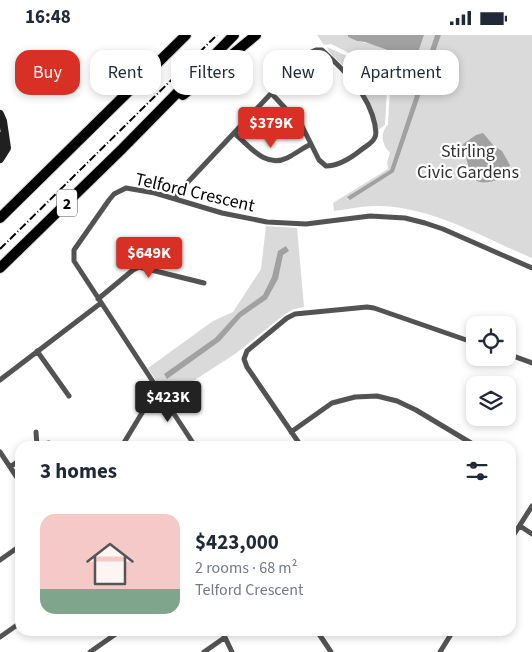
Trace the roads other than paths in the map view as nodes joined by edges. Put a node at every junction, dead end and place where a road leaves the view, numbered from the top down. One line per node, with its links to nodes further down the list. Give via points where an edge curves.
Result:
1 (186, 35): 14 (highway, 2)
2 (234, 35): 10 (highway, 2)
3 (256, 35): 10 (highway)
4 (333, 60): 11 (street, via 366,100 376,133 374,139 353,156 334,166 326,166 319,160)
5 (269, 95): 8 (street)
6 (273, 95): 11 (street, via 302,126)
7 (0, 116): 12 (main road, via 7,148)
8 (234, 133): 11 (street, via 259,156 276,162); 13 (street)
9 (0, 136): 12 (main road)
10 (132, 138): 16 (highway, 2)
11 (311, 143)
12 (1, 154)
13 (176, 199): 15 (street, Telford Crescent, via 267,222 306,223 370,216 405,218 443,229); 18 (street, Telford Crescent, via 126,188 114,194 73,255)
14 (0, 218)
15 (532, 268)
16 (0, 269)
17 (204, 283): 18 (street, via 139,267)
18 (99, 301): 20 (street); 24 (street, Telford Crescent)
19 (466, 340): 26 (street, via 367,307 295,313 247,351 244,359)
20 (37, 351): 23 (street); 25 (street)
21 (516, 357): 22 (street)
22 (532, 363)
23 (0, 380)
24 (157, 388): 29 (street); 30 (street, Telford Crescent)
25 (69, 396)
26 (291, 432): 31 (street); 32 (street, via 332,403 377,396 416,410)
27 (36, 433): 28 (street)
28 (36, 441)
29 (125, 441)
30 (192, 441)
31 (297, 441)
32 (468, 441)
33 (0, 452): 35 (street)
34 (15, 464): 35 (street)
35 (10, 467): 36 (street)
36 (15, 474)
37 (532, 506): 38 (street)
38 (520, 526): 39 (street); 40 (street)
39 (516, 532)
40 (532, 534)
41 (15, 550): 42 (street)
42 (0, 560)
43 (15, 626): 47 (street)
44 (113, 636): 49 (street)
45 (321, 636): 52 (street)
46 (450, 636): 53 (street)
47 (0, 637)
48 (224, 638): 50 (street); 51 (street)
49 (90, 652)
50 (204, 652)
51 (232, 652)
52 (331, 652)
53 (440, 652)

